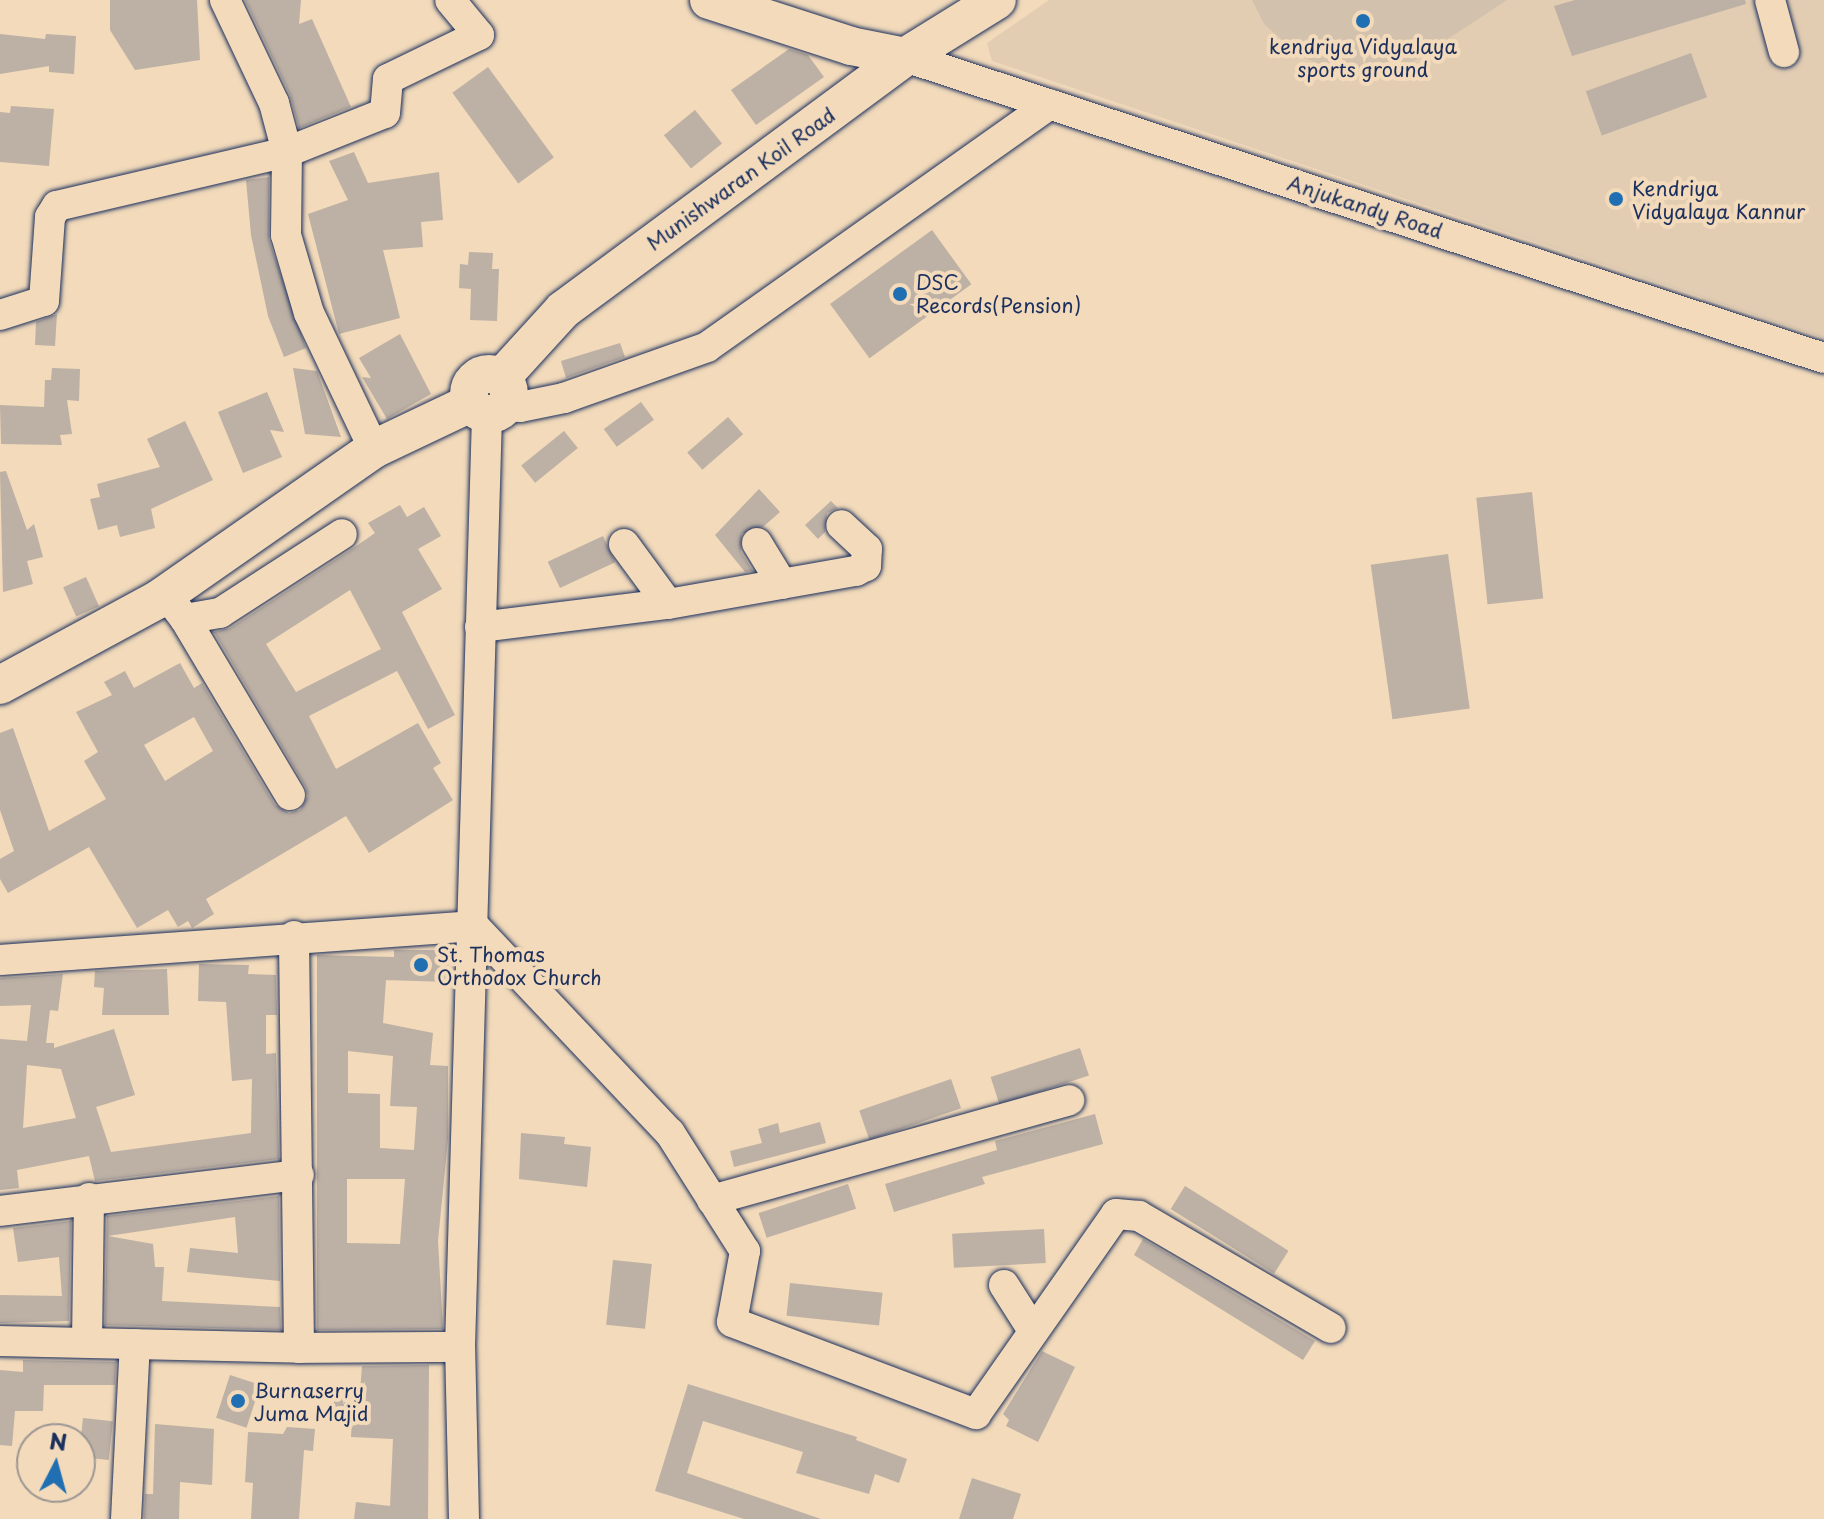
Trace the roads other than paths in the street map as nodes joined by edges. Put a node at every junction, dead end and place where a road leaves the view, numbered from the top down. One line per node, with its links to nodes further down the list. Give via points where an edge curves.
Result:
1 (225, 0): 9 (street, via 274,103)
2 (450, 0): 9 (street, via 479,35 388,79 385,113)
3 (709, 0): 7 (main road, via 851,46)
4 (997, 0): 7 (main road, Munishwaran Koil Road)
5 (1770, 0): 6 (street)
6 (1784, 52)
7 (905, 57): 8 (street, Anjukandy Road); 12 (main road, Munishwaran Koil Road, via 563,310)
8 (1050, 104): 11 (street, Anjukandy Road); 12 (street, via 707,347 564,398 520,407)
9 (287, 152): 10 (street, via 57,206 50,217 44,301); 13 (street, via 286,235 309,313)
10 (0, 315)
11 (1824, 358)
12 (492, 399): 13 (main road, Munishwaran Koil Road); 21 (street)
13 (374, 449): 20 (main road, Munishwaran Koil Road)
14 (841, 525): 18 (street, via 867,549 866,566)
15 (342, 534): 20 (street, via 220,613)
16 (757, 543): 18 (street)
17 (624, 544): 19 (street)
18 (782, 584): 19 (street)
19 (668, 604): 21 (street)
20 (176, 606): 22 (main road, Munishwaran Koil Road); 23 (street)
21 (480, 627): 24 (street)
22 (0, 685)
23 (290, 795)
24 (474, 926): 25 (street); 30 (street, via 670,1133); 38 (street)
25 (294, 936): 26 (street); 28 (street)
26 (0, 960)
27 (1069, 1100): 30 (street)
28 (299, 1175): 29 (street); 39 (street)
29 (89, 1198): 31 (street); 36 (street)
30 (712, 1200): 34 (street, via 745,1251 732,1322 976,1414)
31 (0, 1211)
32 (1004, 1285): 34 (street)
33 (1331, 1328): 34 (street, via 1139,1216 1116,1214)
34 (1032, 1329)
35 (0, 1341): 36 (street)
36 (87, 1342): 37 (street)
37 (135, 1344): 39 (street); 40 (street)
38 (460, 1347): 39 (street); 41 (street)
39 (299, 1348)
40 (126, 1519)
41 (464, 1519)

